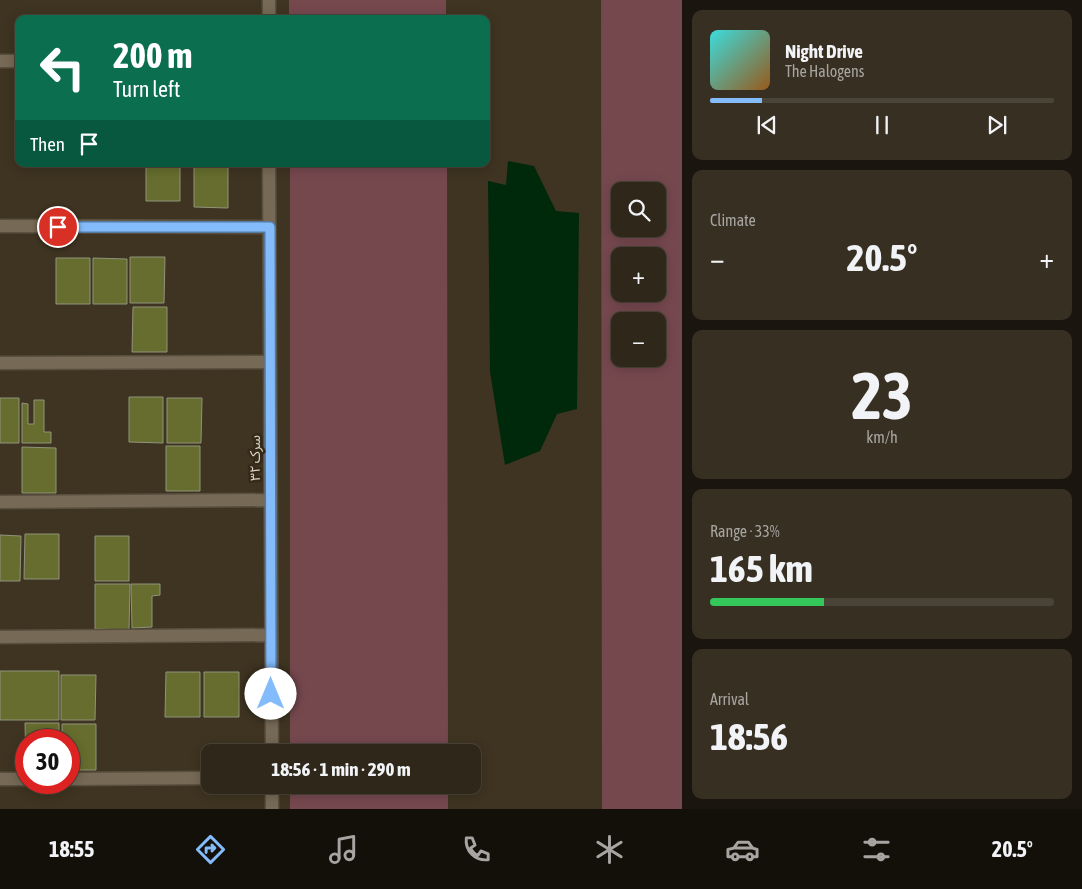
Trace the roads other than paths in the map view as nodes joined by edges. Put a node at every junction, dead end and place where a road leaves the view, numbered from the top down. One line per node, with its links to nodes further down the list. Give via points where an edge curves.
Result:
1 (269, 0): 2 (street)
2 (269, 15)
3 (0, 61): 4 (street)
4 (15, 61)
5 (269, 167): 7 (street, سرک ۳۲)
6 (0, 226): 7 (street)
7 (270, 227): 8 (street, سرک ۳۲)
8 (270, 362): 9 (street); 10 (street, سرک ۳۲)
9 (0, 363)
10 (271, 500): 11 (street); 12 (street, سرک ۳۲)
11 (0, 502)
12 (271, 636): 13 (street); 14 (street, سرک ۳۲)
13 (0, 637)
14 (272, 744)
15 (201, 778): 18 (street)
16 (0, 779): 17 (street)
17 (15, 779)
18 (80, 779)
19 (272, 794): 20 (street)
20 (272, 809)

